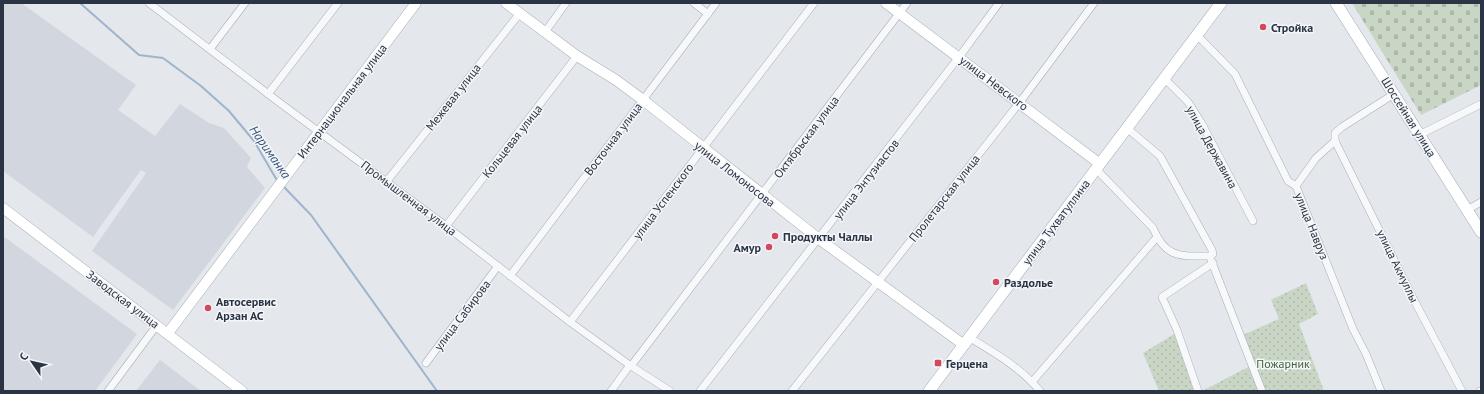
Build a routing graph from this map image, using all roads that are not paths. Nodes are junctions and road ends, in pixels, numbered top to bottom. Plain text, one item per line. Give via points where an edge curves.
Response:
1 (151, 3) edge
2 (245, 3) edge
3 (338, 3) edge
4 (416, 3) edge
5 (506, 3) edge
6 (566, 3) edge
7 (694, 3) edge
8 (716, 3) edge
9 (814, 3) edge
10 (886, 3) edge
11 (907, 3) edge
12 (998, 3) edge
13 (1094, 3) edge
14 (1221, 3) edge
15 (1336, 3) edge
16 (520, 13) junction
17 (900, 13) junction
18 (708, 14) junction
19 (545, 32) junction
20 (1197, 35) junction
21 (210, 49) junction
22 (577, 56) junction
23 (959, 57) junction
24 (1164, 78) junction
25 (268, 94) junction
26 (1394, 94) junction
27 (643, 100) junction
28 (1020, 102) junction
29 (1481, 104) edge
30 (1127, 128) junction
31 (319, 132) junction
32 (1419, 135) junction
33 (1335, 141) junction
34 (703, 149) junction
35 (1098, 166) junction
36 (387, 181) junction
37 (1296, 186) junction
38 (761, 195) junction
39 (1481, 202) edge
40 (3, 208) edge
41 (1468, 210) junction
42 (1253, 221) dead end
43 (446, 226) junction
44 (1481, 232) edge
45 (1157, 237) junction
46 (819, 239) junction
47 (1211, 260) junction
48 (498, 266) junction
49 (510, 276) junction
50 (879, 281) junction
51 (570, 322) junction
52 (157, 325) junction
53 (168, 333) junction
54 (967, 342) junction
55 (426, 363) dead end
56 (630, 366) junction
57 (1032, 382) junction
58 (108, 391) edge
59 (242, 391) edge
60 (611, 391) edge
61 (670, 391) edge
62 (700, 391) edge
63 (792, 391) edge
64 (929, 391) edge
65 (1040, 391) edge
66 (1198, 391) edge
67 (1262, 391) edge
68 (1380, 391) edge
69 (1462, 391) edge

1 - 21 street, Промышленная улица
2 - 21 street
3 - 25 street
4 - 31 street, Интернациональная улица
5 - 16 street, улица Ломоносова
6 - 19 street
7 - 18 street
8 - 18 street, Восточная улица
9 - 34 street, улица Успенского
10 - 17 street, улица Невского
11 - 17 street, Октябрьская улица
12 - 23 street, улица Энтузиастов
13 - 28 street, Пролетарская улица
14 - 20 main road, улица Тухватуллина
15 - 26 main road, Шоссейная улица
16 - 19 street, улица Ломоносова
16 - 36 street, Межевая улица
17 - 23 street, улица Невского
17 - 38 street, Октябрьская улица
18 - 27 street, Восточная улица
19 - 22 street, улица Ломоносова
20 - 24 main road, улица Тухватуллина
20 - 37 street, улица Навруз via 1235,74 1288,181
21 - 25 street, Промышленная улица
22 - 27 street, улица Ломоносова
22 - 43 street, Кольцевая улица
23 - 28 street, улица Невского
23 - 46 street, улица Энтузиастов
24 - 30 main road, улица Тухватуллина
24 - 42 street, улица Державина via 1188,102 1202,124
25 - 31 street, Промышленная улица
26 - 32 main road, Шоссейная улица
26 - 33 street via 1342,127 1335,133
27 - 34 street, улица Ломоносова
27 - 49 street, Восточная улица
28 - 35 street, улица Невского
28 - 50 street, Пролетарская улица
29 - 32 street
30 - 35 main road, улица Тухватуллина
30 - 47 street via 1160,156 1212,250
31 - 36 street, Промышленная улица
31 - 53 street, Интернациональная улица
32 - 41 main road, Шоссейная улица
33 - 37 street via 1316,158
33 - 69 street, улица Акмуллы
34 - 38 street, улица Ломоносова
34 - 51 street, улица Успенского
35 - 45 street, улица Тухватуллина via 1153,228
35 - 54 main road, улица Тухватуллина
36 - 43 street, Промышленная улица
37 - 68 street, улица Навруз
38 - 46 street, улица Ломоносова
38 - 56 street, Октябрьская улица
39 - 41 street
40 - 52 street, Заводская улица
41 - 44 main road, Шоссейная улица
43 - 48 street, Промышленная улица
45 - 47 street, улица Тухватуллина via 1176,255
45 - 57 street
46 - 50 street, улица Ломоносова
46 - 62 street, улица Энтузиастов
47 - 66 street via 1162,296
47 - 67 street
48 - 49 street, Промышленная улица
48 - 55 street, улица Сабирова
49 - 51 street, Промышленная улица
50 - 54 street, улица Ломоносова
50 - 63 street, Пролетарская улица
51 - 56 street, Промышленная улица
52 - 53 street, Заводская улица
52 - 58 street
53 - 59 street, Заводская улица
54 - 57 street, улица Ломоносова via 1005,360
54 - 64 main road, улица Тухватуллина
56 - 60 street, Октябрьская улица
56 - 61 street, Промышленная улица
57 - 65 street, улица Ломоносова

